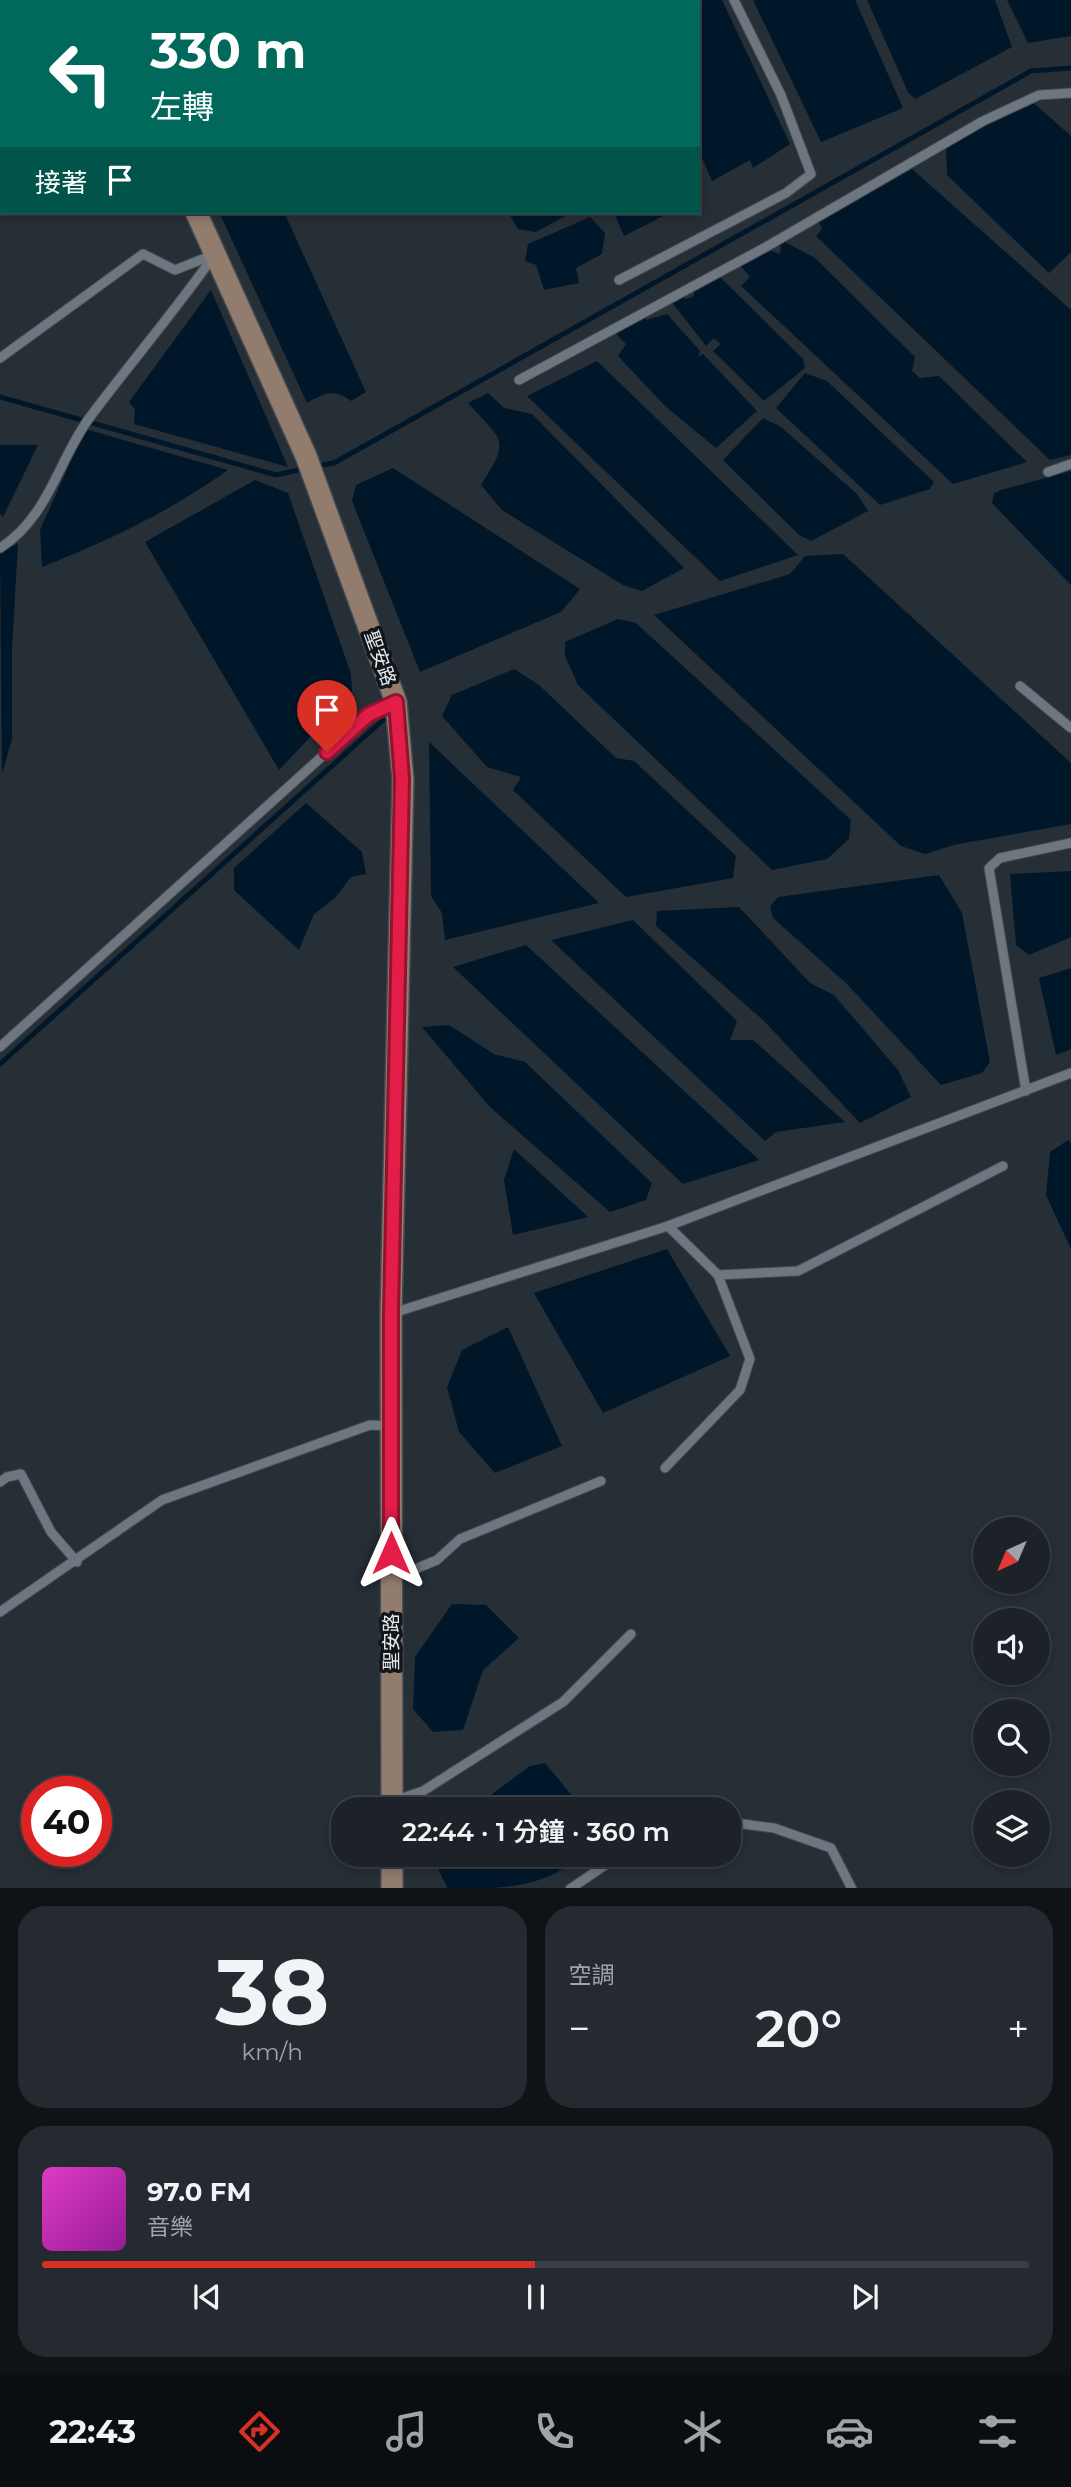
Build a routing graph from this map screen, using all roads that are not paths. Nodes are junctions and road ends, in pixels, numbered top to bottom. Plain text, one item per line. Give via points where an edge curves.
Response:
1 (734, 0) edge
2 (1071, 93) edge
3 (197, 214) edge
4 (215, 254) junction
5 (619, 280) dead end
6 (0, 358) edge
7 (519, 380) dead end
8 (1071, 464) edge
9 (1048, 472) dead end
10 (0, 548) edge
11 (1020, 686) dead end
12 (396, 702) junction
13 (1071, 728) edge
14 (1071, 843) edge
15 (0, 1046) edge
16 (1071, 1073) edge
17 (1026, 1091) junction
18 (1003, 1166) dead end
19 (668, 1226) junction
20 (718, 1275) junction
21 (391, 1313) junction
22 (391, 1426) junction
23 (665, 1468) dead end
24 (601, 1481) dead end
25 (0, 1482) edge
26 (77, 1562) junction
27 (391, 1579) junction
28 (0, 1612) edge
29 (631, 1634) dead end
30 (392, 1797) edge
31 (411, 1797) edge
32 (741, 1824) edge
33 (392, 1867) edge
34 (602, 1867) edge
35 (392, 1888) edge
36 (570, 1888) edge
37 (852, 1888) edge

1 - 5 lane via 781,95 811,174 786,193
2 - 7 lane via 1039,95 983,121 764,248
3 - 4 street, 聖安路
4 - 6 lane via 175,270 143,254
4 - 10 lane via 88,419 36,516
4 - 12 street, 聖安路 via 306,456
8 - 9 lane
11 - 13 lane
12 - 15 lane via 368,715
12 - 21 street, 聖安路 via 402,779
14 - 17 lane via 1000,858 989,868
16 - 17 lane
17 - 19 lane
18 - 20 lane via 798,1271
19 - 20 lane
19 - 21 lane
20 - 23 lane via 750,1359 740,1390
21 - 22 street, 聖安路
22 - 26 lane via 370,1425 162,1500
22 - 27 street, 聖安路
24 - 27 lane via 460,1539 438,1560
25 - 26 lane via 21,1474 51,1532
26 - 28 lane
27 - 30 street, 聖安路
29 - 31 lane via 563,1702
32 - 37 lane via 774,1828 831,1848
33 - 35 street
34 - 36 lane

